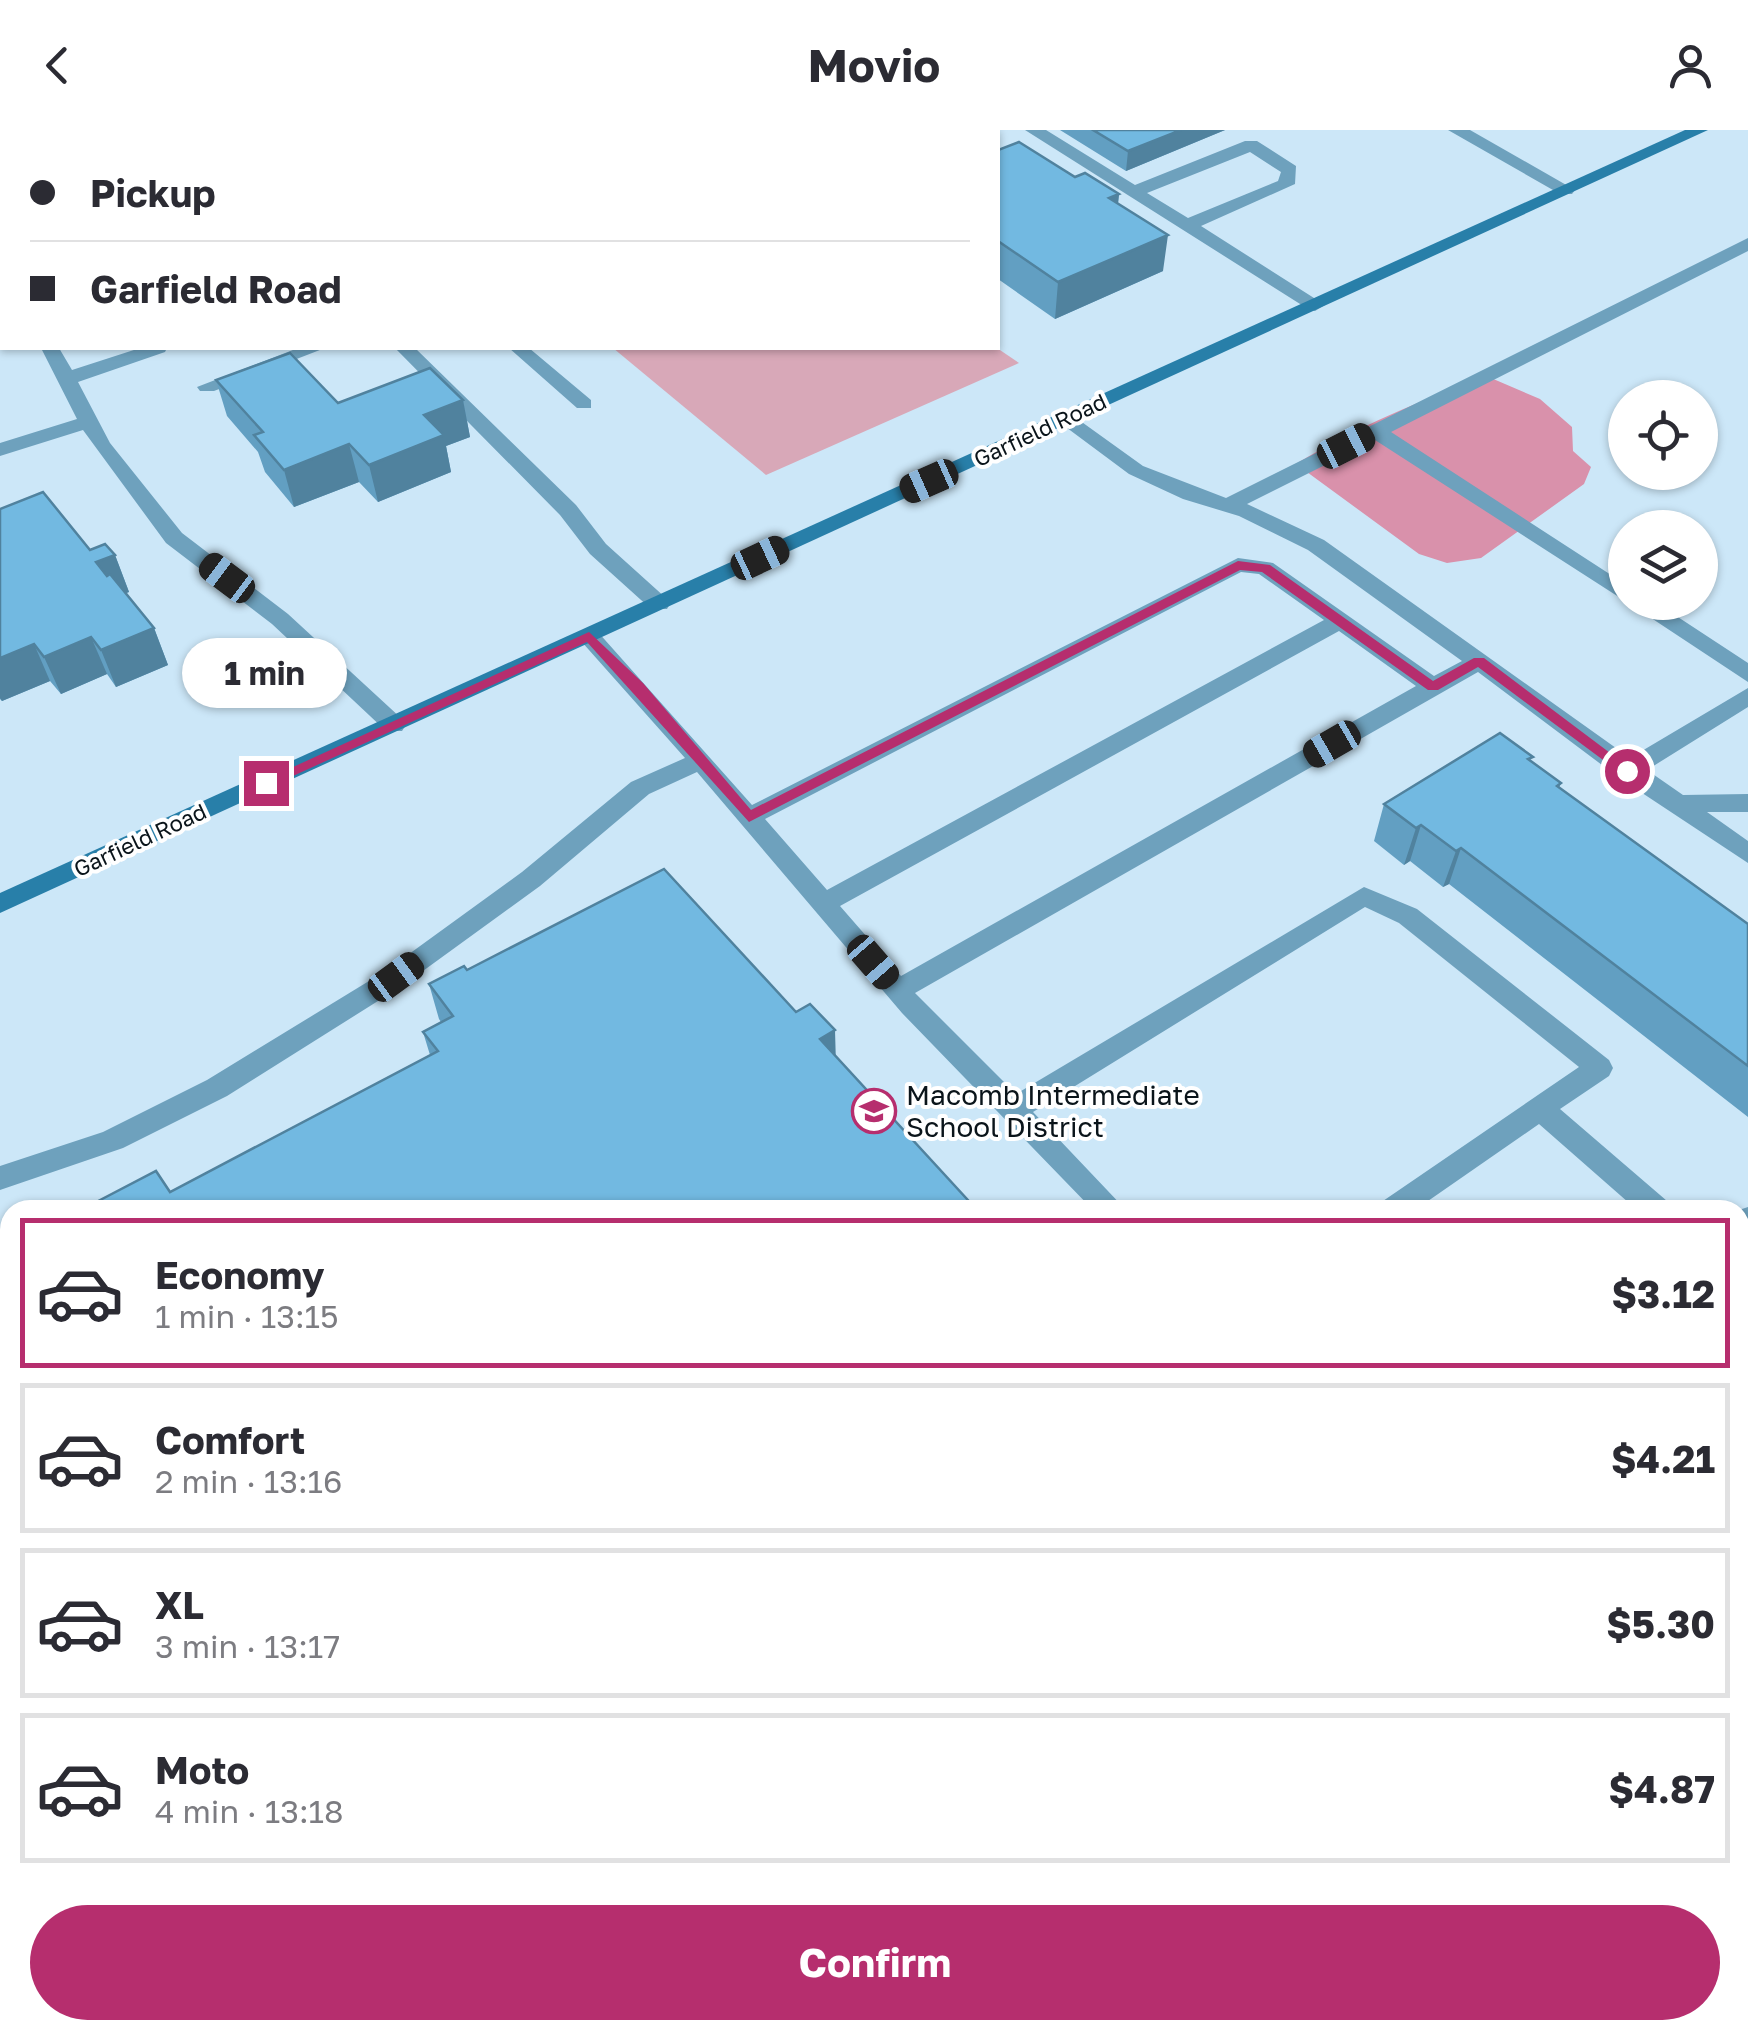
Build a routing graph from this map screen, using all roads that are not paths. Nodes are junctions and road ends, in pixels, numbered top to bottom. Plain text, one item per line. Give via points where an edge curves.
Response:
1 (1034, 130) edge
2 (1457, 130) edge
3 (1699, 130) edge
4 (1566, 190) junction
5 (1134, 192) junction
6 (1188, 225) junction
7 (1748, 244) edge
8 (1315, 304) junction
9 (51, 350) edge
10 (152, 350) edge
11 (309, 350) edge
12 (406, 350) edge
13 (520, 350) edge
14 (66, 379) junction
15 (207, 387) dead end
16 (584, 404) dead end
17 (1065, 419) junction
18 (89, 422) junction
19 (1376, 431) junction
20 (0, 450) edge
21 (1228, 506) junction
22 (1608, 583) edge
23 (659, 604) junction
24 (1666, 620) edge
25 (1340, 621) junction
26 (589, 636) junction
27 (1479, 661) junction
28 (1748, 674) edge
29 (1433, 687) junction
30 (1748, 696) edge
31 (394, 725) junction
32 (701, 762) junction
33 (1627, 771) junction
34 (1748, 803) edge
35 (1682, 804) junction
36 (749, 817) junction
37 (1748, 854) edge
38 (0, 904) edge
39 (823, 904) junction
40 (898, 990) junction
41 (1540, 1108) junction
42 (1014, 1110) junction
43 (0, 1178) edge
44 (1102, 1200) edge
45 (1407, 1200) edge
46 (1646, 1200) edge

1 - 5 street
2 - 4 street
3 - 4 main road, Garfield Road
4 - 8 main road, Garfield Road
5 - 6 street
5 - 6 street via 1250,144 1290,170 1286,184
6 - 8 street
7 - 19 street
8 - 17 main road, Garfield Road
9 - 14 street
10 - 14 street
11 - 15 street
12 - 23 street
13 - 16 street
14 - 18 street
17 - 21 street via 1136,470
17 - 23 main road, Garfield Road
18 - 20 street
18 - 31 street via 174,538 280,620
19 - 21 street
19 - 22 street
21 - 27 street via 1316,545
23 - 26 main road, Garfield Road
24 - 28 street
25 - 29 street
25 - 36 street via 1265,568 1238,566
25 - 39 street
26 - 31 main road, Garfield Road
26 - 32 street
27 - 29 street
27 - 33 street
29 - 40 street
30 - 33 street
31 - 38 main road, Garfield Road
32 - 36 street
32 - 43 street via 640,788 531,879 396,977 217,1088 113,1140
33 - 35 street
34 - 35 street
35 - 37 street
36 - 39 street
39 - 40 street
40 - 42 street
41 - 42 street via 1599,1068 1408,916 1364,896
41 - 45 street
41 - 46 street
42 - 44 street

